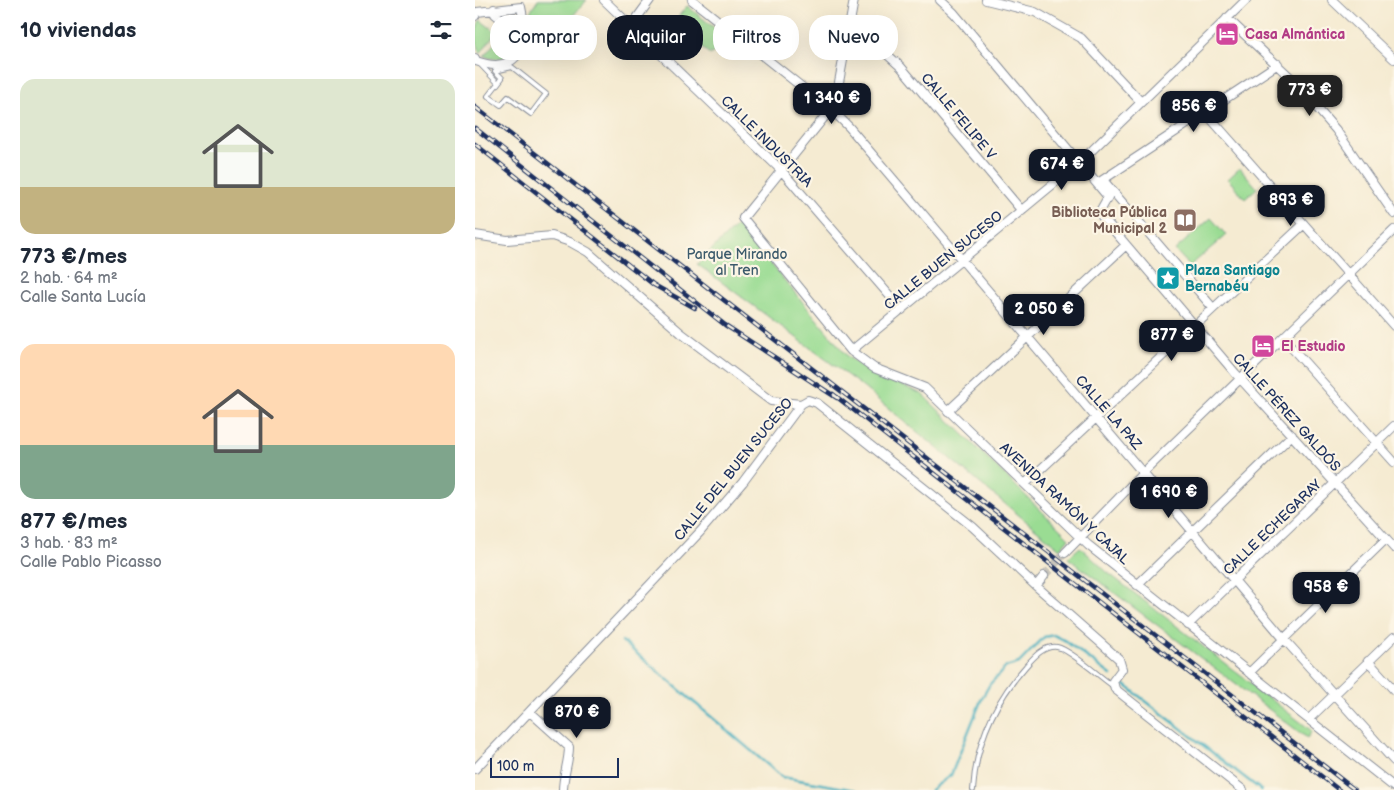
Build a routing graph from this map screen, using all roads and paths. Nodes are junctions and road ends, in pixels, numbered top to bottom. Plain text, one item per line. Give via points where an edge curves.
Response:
1 (603, 0) edge
2 (650, 0) edge
3 (692, 0) edge
4 (854, 0) edge
5 (940, 0) edge
6 (986, 0) edge
7 (1246, 0) edge
8 (1332, 0) edge
9 (523, 3) edge
10 (494, 9) junction
11 (496, 15) edge
12 (619, 15) edge
13 (639, 15) edge
14 (851, 15) edge
15 (475, 16) edge
16 (1227, 18) junction
17 (1394, 59) edge
18 (475, 60) edge
19 (510, 60) edge
20 (666, 60) edge
21 (843, 60) edge
22 (892, 60) edge
23 (1278, 64) junction
24 (498, 83) junction
25 (1141, 102) junction
26 (831, 110) junction
27 (1205, 112) junction
28 (1080, 162) junction
29 (781, 170) junction
30 (1101, 182) junction
31 (1022, 211) junction
32 (1394, 214) edge
33 (1303, 224) junction
34 (1394, 230) edge
35 (475, 235) edge
36 (1126, 245) junction
37 (963, 260) junction
38 (1348, 275) junction
39 (1213, 308) junction
40 (902, 310) junction
41 (1195, 325) junction
42 (1394, 326) edge
43 (1027, 336) junction
44 (1283, 338) junction
45 (851, 352) junction
46 (1241, 379) junction
47 (801, 404) junction
48 (948, 411) junction
49 (1097, 418) junction
50 (1394, 426) edge
51 (1292, 435) junction
52 (1377, 443) junction
53 (1394, 462) edge
54 (1144, 472) junction
55 (1335, 483) junction
56 (1025, 484) junction
57 (1193, 531) junction
58 (1078, 536) junction
59 (1386, 539) junction
60 (1394, 548) edge
61 (1065, 553) tunnel mouth
62 (1044, 576) tunnel mouth
63 (1235, 580) junction
64 (1137, 585) junction
65 (1036, 586) junction
66 (1188, 625) junction
67 (1394, 637) edge
68 (1284, 638) junction
69 (1368, 661) junction
70 (1249, 672) junction
71 (1113, 686) junction
72 (1394, 690) edge
73 (1333, 695) junction
74 (530, 712) junction
75 (1309, 719) junction
76 (1394, 761) edge
77 (475, 769) edge
78 (1394, 788) edge
79 (563, 790) edge
80 (973, 790) edge
81 (1243, 790) edge

1 - 12 street, CALLE INDUSTRIA
2 - 13 street
3 - 26 street, CALLE LA PAZ
4 - 14 street
5 - 28 street
6 - 25 street via 1035,12 1076,35
7 - 16 street, CALLE BUEN SUCESO
8 - 17 street
9 - 10 street
10 - 11 street
10 - 15 street via 477,12
16 - 23 street
16 - 25 street, CALLE BUEN SUCESO
18 - 19 street via 497,66
18 - 24 lane
20 - 29 street, CALLE INDUSTRIA
21 - 26 street via 836,101
22 - 31 street, CALLE FELIPE V
23 - 27 street
23 - 32 street via 1336,130
24 - 24 lane via 488,96 501,106 508,96 531,114 546,94 512,67 495,71 502,78
25 - 28 street, CALLE BUEN SUCESO
26 - 29 street
26 - 37 street, CALLE LA PAZ
27 - 30 street
27 - 33 street
28 - 30 street
28 - 31 street, CALLE BUEN SUCESO
29 - 40 street, CALLE INDUSTRIA
29 - 45 street, AVENIDA RAMÓN Y CAJAL via 743,218
30 - 36 street, CALLE PÉREZ GALDÓS via 1108,197 1099,213
30 - 39 street
31 - 37 street, CALLE BUEN SUCESO
33 - 38 street
33 - 39 street
34 - 38 street
35 - 47 street via 507,240 552,236 570,242 588,252 681,333 771,401
36 - 41 street, CALLE PÉREZ GALDÓS
36 - 43 street
37 - 40 street, CALLE BUEN SUCESO
37 - 43 street, CALLE LA PAZ
38 - 42 street
38 - 44 street
39 - 41 street
40 - 45 street, CALLE BUEN SUCESO
41 - 46 street, CALLE PÉREZ GALDÓS
41 - 49 street
43 - 48 street
43 - 49 street, CALLE LA PAZ
44 - 46 street
44 - 52 street
45 - 48 street, AVENIDA RAMÓN Y CAJAL via 875,368 925,388
46 - 51 street, CALLE PÉREZ GALDÓS
46 - 54 street
47 - 65 street, CALLE DEL BUEN SUCESO via 807,400 817,403 973,527
47 - 74 street, CALLE DEL BUEN SUCESO via 743,482 700,532
48 - 56 street, AVENIDA RAMÓN Y CAJAL
49 - 54 street, CALLE LA PAZ
49 - 56 street
50 - 52 street, CALLE ECHEGARAY
51 - 55 street, CALLE PÉREZ GALDÓS
51 - 57 street
52 - 53 street
52 - 55 street, CALLE ECHEGARAY
54 - 57 street, CALLE LA PAZ
54 - 58 street
55 - 59 street, CALLE PÉREZ GALDÓS
55 - 63 street, CALLE ECHEGARAY
56 - 58 street, AVENIDA RAMÓN Y CAJAL
57 - 63 street, CALLE LA PAZ
57 - 64 street
58 - 61 street
58 - 64 street, AVENIDA RAMÓN Y CAJAL
59 - 60 street, CALLE PÉREZ GALDÓS
59 - 68 street
62 - 65 street
63 - 66 street, CALLE ECHEGARAY
63 - 68 street, CALLE LA PAZ
64 - 66 street, AVENIDA RAMÓN Y CAJAL
65 - 71 street, CALLE DEL BUEN SUCESO via 1119,659 1122,668
66 - 70 street, AVENIDA RAMÓN Y CAJAL
67 - 69 street
68 - 70 street
68 - 73 street, CALLE LA PAZ
69 - 72 street
69 - 73 street
70 - 75 street, AVENIDA RAMÓN Y CAJAL
71 - 80 lane via 1064,650 1054,646 1042,651 1008,687 990,718 978,753
71 - 81 street
73 - 75 street
73 - 76 street, CALLE LA PAZ
74 - 77 street, CALLE DEL BUEN SUCESO
74 - 79 street via 569,746
75 - 78 street, AVENIDA RAMÓN Y CAJAL

